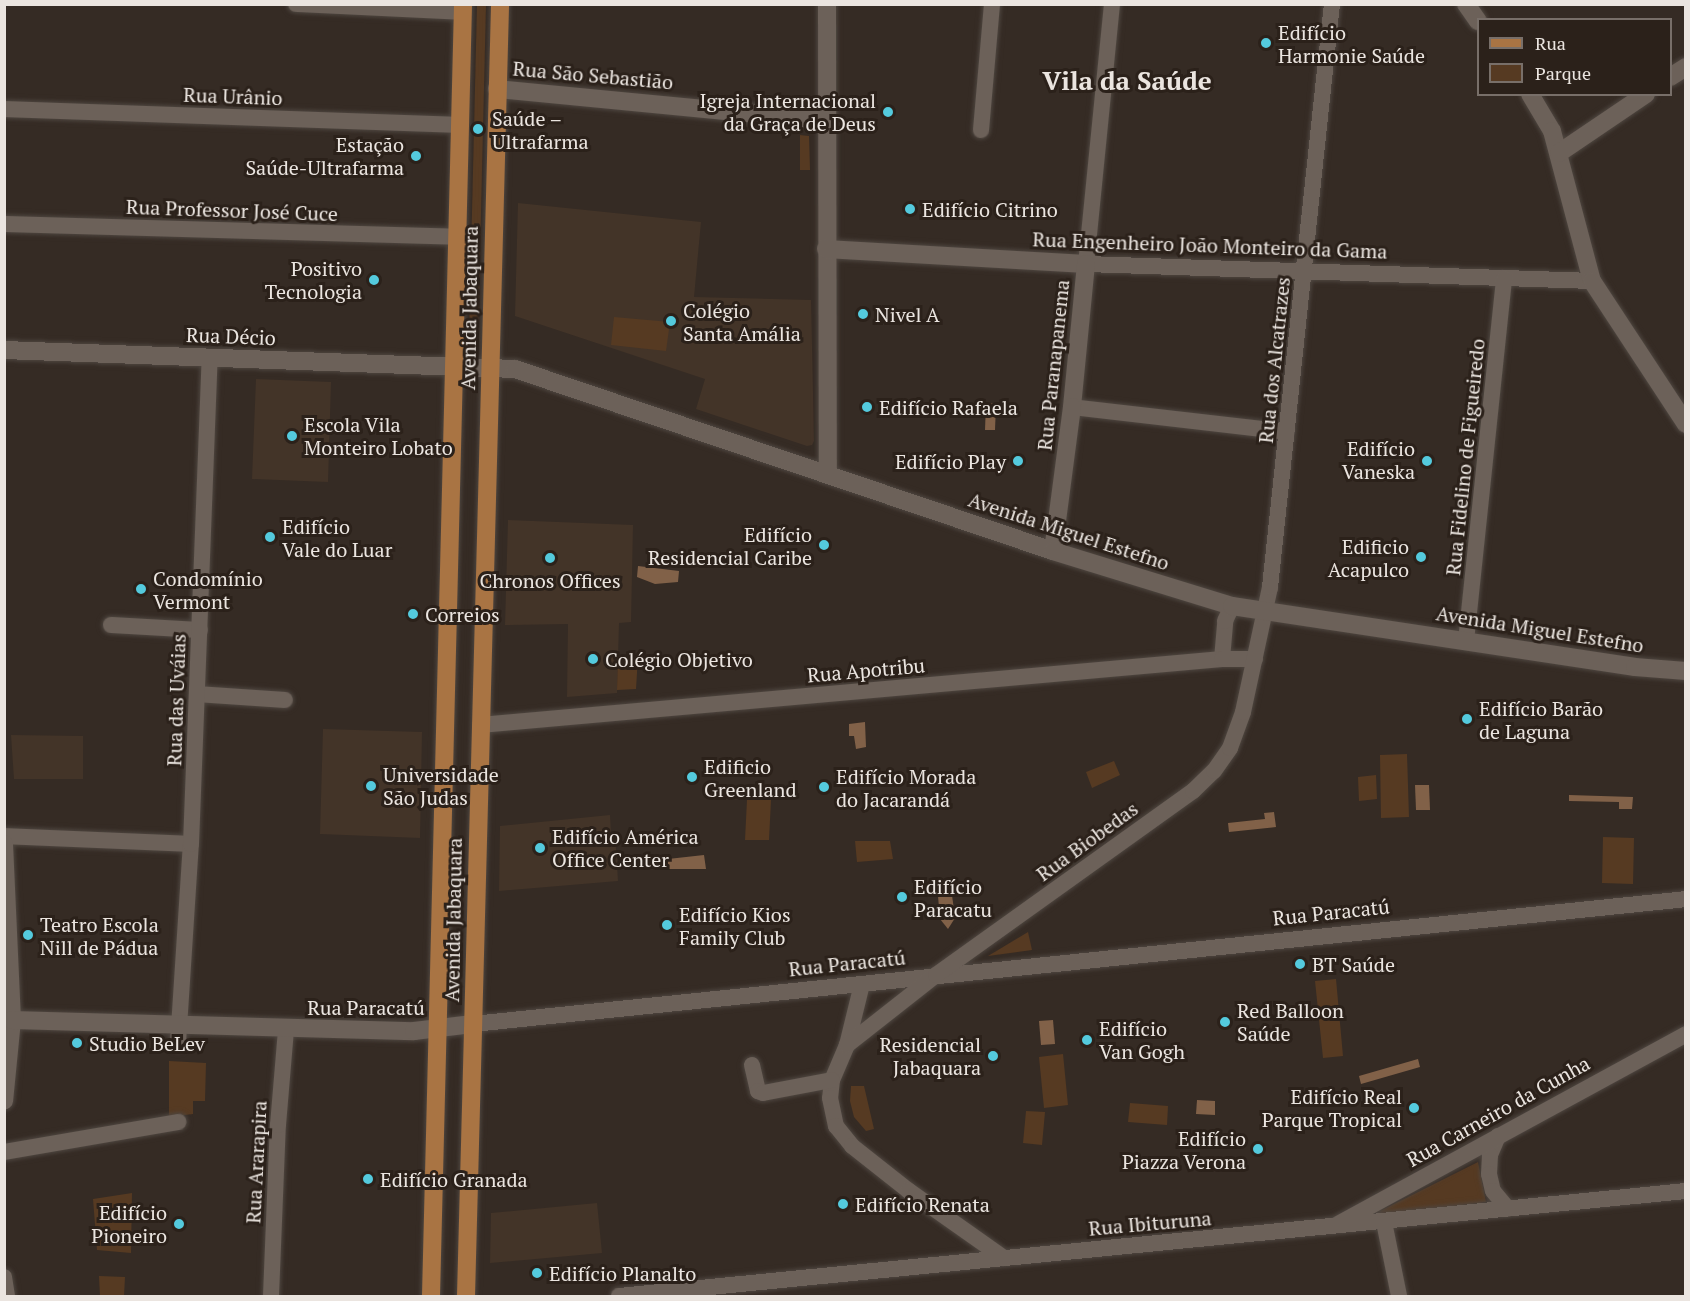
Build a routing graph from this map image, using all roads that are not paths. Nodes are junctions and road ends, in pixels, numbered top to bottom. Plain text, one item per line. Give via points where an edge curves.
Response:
1 (296, 4) edge
2 (500, 4) edge
3 (827, 4) edge
4 (992, 4) edge
5 (1112, 4) edge
6 (1332, 4) edge
7 (1467, 4) edge
8 (463, 8) edge
9 (1477, 18) edge
10 (1686, 67) edge
11 (1672, 76) edge
12 (497, 89) junction
13 (1531, 96) edge
14 (1643, 96) edge
15 (4, 109) edge
16 (827, 121) junction
17 (460, 125) junction
18 (981, 130) dead end
19 (1558, 153) junction
20 (4, 224) edge
21 (458, 237) junction
22 (826, 249) junction
23 (1086, 264) junction
24 (1304, 272) junction
25 (1504, 278) junction
26 (1592, 280) junction
27 (4, 350) edge
28 (210, 358) junction
29 (455, 365) junction
30 (490, 367) junction
31 (1680, 403) edge
32 (1072, 407) junction
33 (1686, 424) edge
34 (1287, 432) junction
35 (828, 474) junction
36 (1053, 551) junction
37 (1232, 606) junction
38 (1266, 612) junction
39 (111, 625) dead end
40 (200, 630) junction
41 (1466, 641) junction
42 (1222, 659) junction
43 (1255, 659) junction
44 (1686, 671) edge
45 (197, 694) junction
46 (285, 700) dead end
47 (480, 725) junction
48 (4, 836) edge
49 (4, 844) edge
50 (191, 844) junction
51 (1686, 899) edge
52 (936, 975) junction
53 (862, 984) junction
54 (12, 1020) junction
55 (473, 1024) junction
56 (286, 1029) junction
57 (438, 1030) junction
58 (1686, 1034) edge
59 (179, 1035) junction
60 (847, 1045) junction
61 (752, 1065) dead end
62 (832, 1080) junction
63 (4, 1101) edge
64 (178, 1122) dead end
65 (1498, 1136) junction
66 (4, 1152) edge
67 (1686, 1191) edge
68 (1508, 1209) junction
69 (1384, 1222) junction
70 (1332, 1227) junction
71 (1004, 1258) junction
72 (4, 1277) edge
73 (7, 1296) edge
74 (271, 1296) edge
75 (431, 1296) edge
76 (466, 1296) edge
77 (619, 1296) edge
78 (1399, 1296) edge

1 - 8 street
2 - 12 main road, Avenida Jabaquara
3 - 16 street
4 - 18 street
5 - 23 street, Rua Paranapanema
6 - 24 street, Rua dos Alcatrazes
7 - 9 street
8 - 17 main road, Avenida Jabaquara
10 - 11 street
12 - 16 street, Rua São Sebastião
12 - 30 main road, Avenida Jabaquara
13 - 19 street via 1552,131
14 - 19 street
15 - 17 street, Rua Urânio
16 - 22 street
17 - 21 main road, Avenida Jabaquara
19 - 26 street
20 - 21 street, Rua Professor José Cuce
21 - 29 main road, Avenida Jabaquara
22 - 23 street, Rua Engenheiro João Monteiro da Gama
22 - 35 street
23 - 24 street, Rua Engenheiro João Monteiro da Gama
23 - 32 street, Rua Paranapanema
24 - 25 street, Rua Engenheiro João Monteiro da Gama
24 - 34 street, Rua dos Alcatrazes
25 - 26 street, Rua Engenheiro João Monteiro da Gama
25 - 41 street, Rua Fidelino de Figueiredo
26 - 31 street
27 - 28 street, Rua Décio
28 - 29 street, Rua Décio
28 - 40 street, Rua das Uváias
29 - 30 street, Avenida Miguel Estefno
29 - 57 main road, Avenida Jabaquara
30 - 35 street, Avenida Miguel Estefno via 515,369
30 - 47 main road, Avenida Jabaquara
31 - 33 street
32 - 34 street
32 - 36 street, Rua Paranapanema
34 - 38 street, Rua dos Alcatrazes
35 - 36 street, Avenida Miguel Estefno
36 - 37 street, Avenida Miguel Estefno
37 - 38 street, Avenida Miguel Estefno
37 - 42 street via 1225,621
38 - 41 street, Avenida Miguel Estefno
38 - 43 street, Rua Biobedas
39 - 40 street
40 - 45 street, Rua das Uváias
41 - 44 street, Avenida Miguel Estefno
42 - 43 street, Rua Apotribu
42 - 47 street, Rua Apotribu
43 - 52 street, Rua Biobedas via 1230,748 1214,771 1192,791
45 - 46 street
45 - 50 street, Rua das Uváias
47 - 55 main road, Avenida Jabaquara
48 - 50 street
49 - 54 street
50 - 59 street, Rua das Uváias
51 - 52 street, Rua Paracatú
52 - 53 street, Rua Paracatú
52 - 60 street, Rua Biobedas
53 - 55 street, Rua Paracatú
53 - 60 street, Rua Biobedas
54 - 59 street, Rua Paracatú
54 - 63 street
55 - 57 street, Rua Paracatú
55 - 76 main road, Avenida Jabaquara
56 - 57 street, Rua Paracatú
56 - 59 street, Rua Paracatú
56 - 74 street, Rua Ararapira
57 - 75 main road, Avenida Jabaquara
58 - 65 street, Rua Carneiro da Cunha
60 - 62 street, Rua Biobedas
61 - 62 street via 763,1093
62 - 71 street, Rua Biobedas via 832,1113 836,1126 852,1146
64 - 66 street
65 - 68 street via 1490,1155 1489,1174 1493,1191
65 - 70 street, Rua Carneiro da Cunha
67 - 68 street, Rua Ibituruna
68 - 69 street, Rua Ibituruna
69 - 70 street, Rua Ibituruna
69 - 78 street
70 - 71 street, Rua Ibituruna
71 - 77 street, Rua Ibituruna
72 - 73 street

